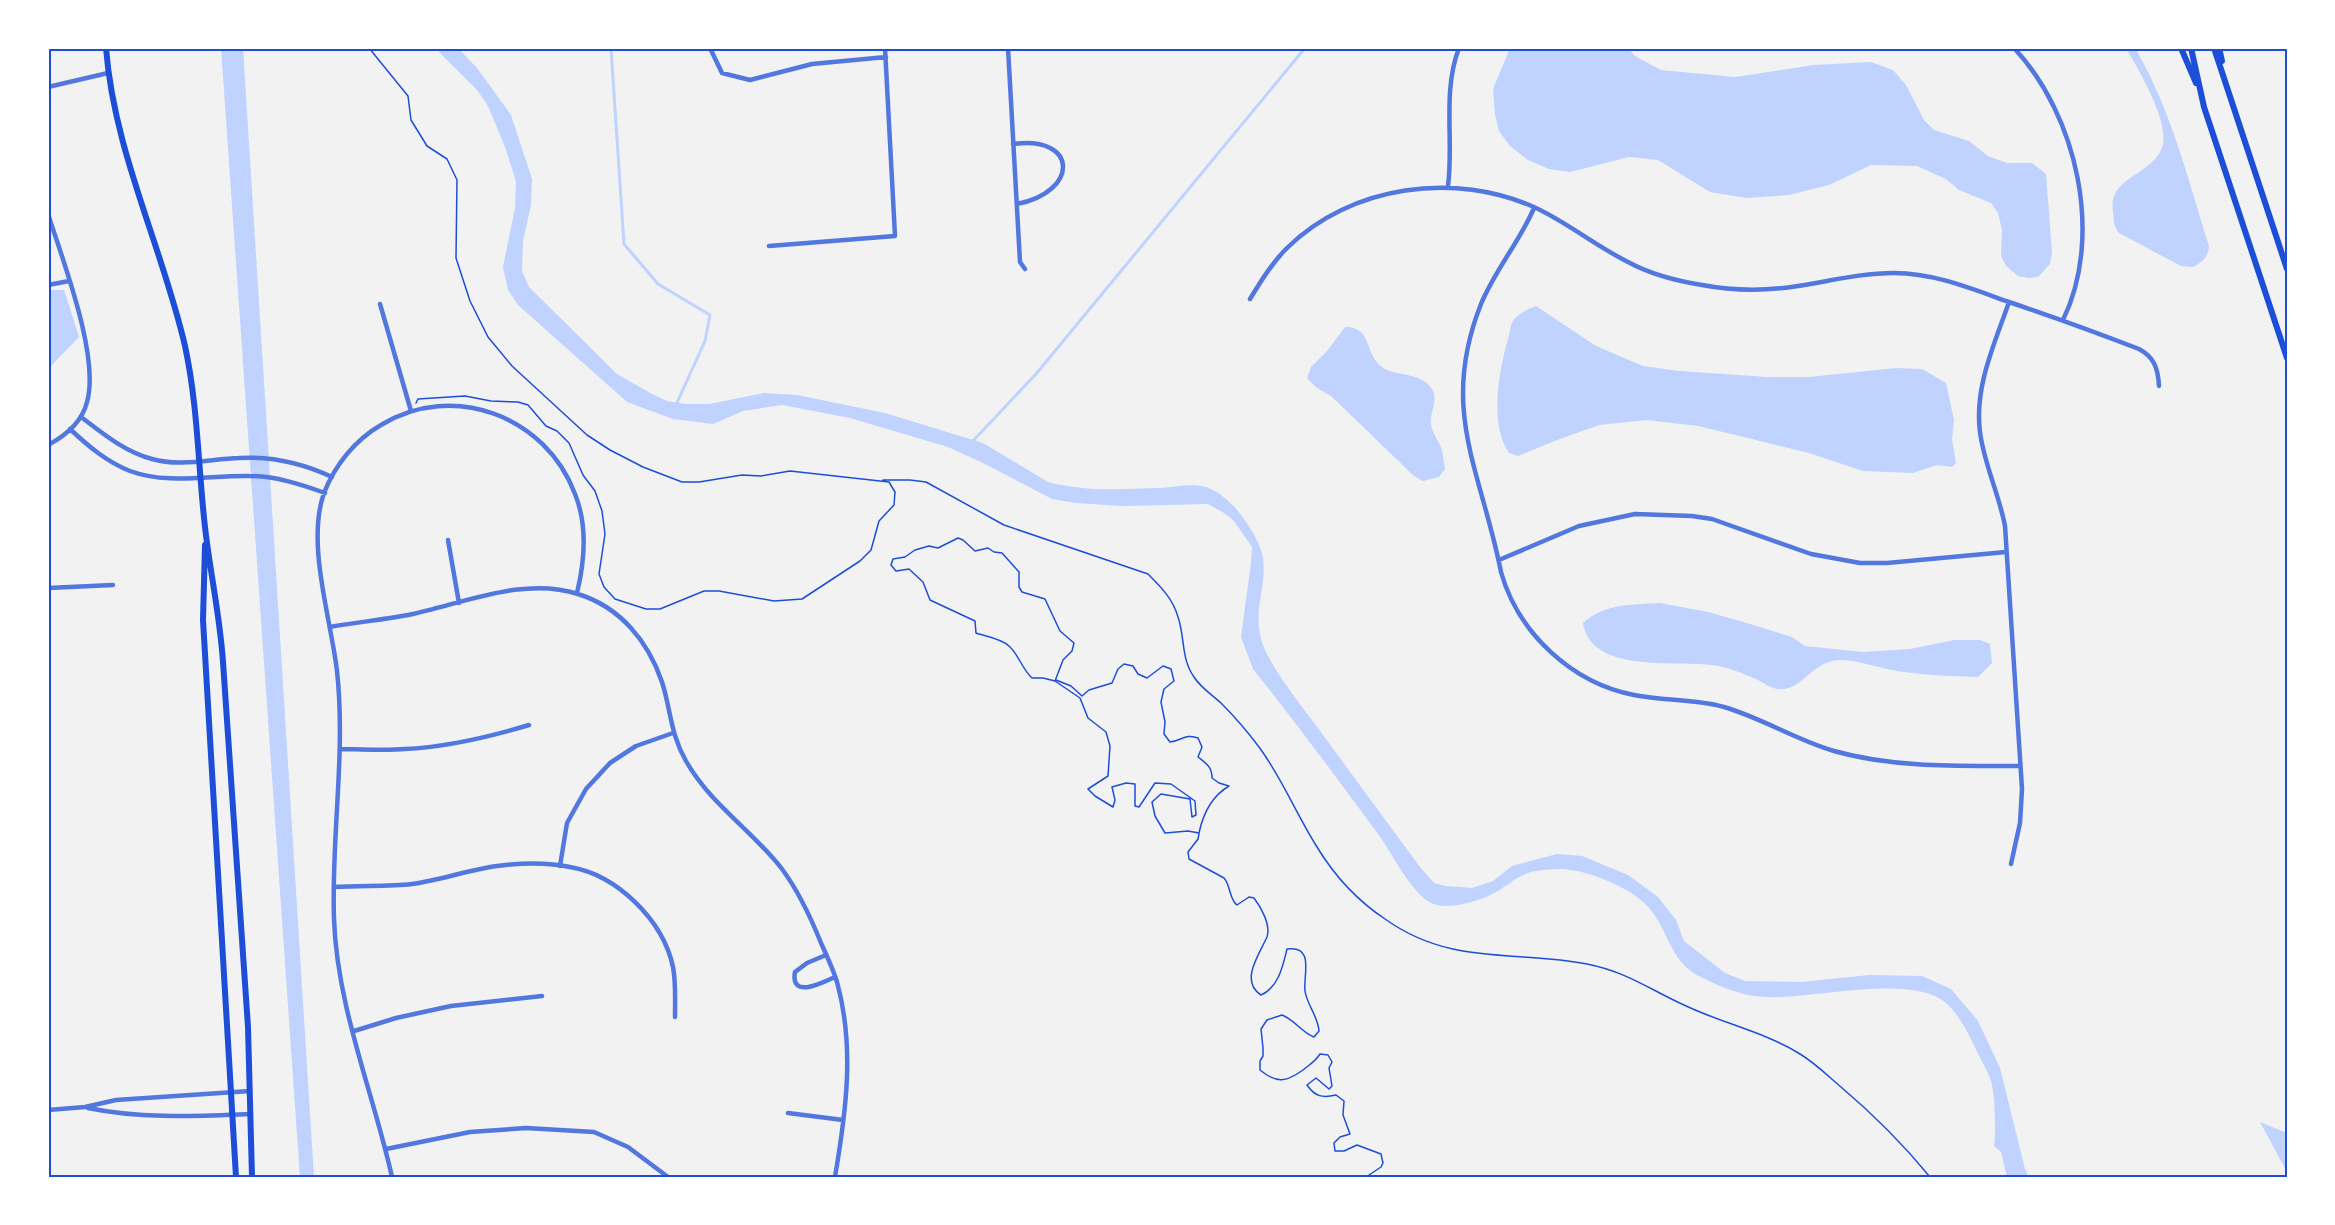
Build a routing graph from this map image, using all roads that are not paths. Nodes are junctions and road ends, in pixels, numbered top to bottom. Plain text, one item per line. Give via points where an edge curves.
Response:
1 (106, 48) edge
2 (710, 48) edge
3 (885, 48) edge
4 (1008, 48) edge
5 (1459, 48) edge
6 (2014, 48) edge
7 (2181, 48) edge
8 (2191, 48) edge
9 (2214, 48) edge
10 (2219, 48) edge
11 (886, 57) junction
12 (108, 73) junction
13 (2227, 85) junction
14 (48, 87) edge
15 (2204, 107) junction
16 (1013, 144) junction
17 (1448, 186) junction
18 (1017, 204) junction
19 (1534, 208) junction
20 (48, 214) edge
21 (769, 246) dead end
22 (1025, 269) dead end
23 (2287, 269) edge
24 (69, 281) junction
25 (48, 285) edge
26 (1250, 299) dead end
27 (2010, 302) junction
28 (380, 304) dead end
29 (2063, 320) junction
30 (2287, 358) edge
31 (2159, 386) dead end
32 (411, 411) junction
33 (81, 417) junction
34 (70, 429) junction
35 (48, 445) edge
36 (200, 461) junction
37 (201, 477) junction
38 (332, 477) junction
39 (325, 493) junction
40 (205, 526) junction
41 (448, 540) dead end
42 (2006, 552) junction
43 (1499, 560) junction
44 (113, 585) dead end
45 (48, 588) edge
46 (577, 593) junction
47 (459, 603) junction
48 (330, 627) junction
49 (529, 724) dead end
50 (673, 733) junction
51 (340, 749) junction
52 (2019, 766) junction
53 (2011, 864) dead end
54 (560, 866) junction
55 (334, 887) junction
56 (826, 955) junction
57 (835, 977) junction
58 (542, 996) dead end
59 (675, 1017) dead end
60 (354, 1031) junction
61 (250, 1091) junction
62 (232, 1092) junction
63 (85, 1107) junction
64 (48, 1110) edge
65 (788, 1113) dead end
66 (250, 1114) junction
67 (233, 1115) junction
68 (843, 1120) junction
69 (386, 1149) junction
70 (236, 1177) edge
71 (252, 1177) edge
72 (392, 1177) edge
73 (668, 1177) edge
74 (835, 1177) edge

1 - 12 main road
2 - 11 street via 722,73 750,80 812,64
3 - 11 street
4 - 16 street
5 - 17 street via 1449,108
6 - 29 street via 2054,109 2077,177 2083,229 2081,254
7 - 15 main road
8 - 15 main road
9 - 13 main road
10 - 13 main road
11 - 21 street via 895,236
12 - 14 street
12 - 36 main road via 130,172 185,347 197,415
13 - 23 main road
15 - 30 main road
16 - 18 street
16 - 18 street via 1049,146 1063,164 1063,176 1049,191
17 - 19 street via 1492,193
17 - 26 street via 1381,196 1319,223 1275,261
18 - 22 street via 1020,262
19 - 27 street via 1629,263 1700,285 1760,290 1856,274 1895,273 1930,276
19 - 43 street via 1483,301 1470,335 1462,384 1464,428
20 - 24 street
24 - 25 street
24 - 33 street via 90,361 91,383
27 - 29 street
27 - 42 street via 1984,375 1979,411 1984,452 2002,508
28 - 32 street
29 - 31 street via 2145,352 2156,366
32 - 38 street via 364,436
32 - 46 street via 442,405 487,410 521,426 548,448 567,476 580,508 584,550
33 - 34 street
33 - 36 street via 137,454 175,462
34 - 35 street
34 - 37 street via 104,458 131,471 166,478
36 - 37 main road
36 - 38 street via 274,459 298,463
37 - 39 street via 260,476
37 - 40 main road
38 - 39 street
39 - 48 street via 318,547
40 - 61 main road via 224,662
40 - 62 main road via 203,620
41 - 47 street
42 - 43 street via 1860,563 1810,554 1712,519 1635,514 1579,526
42 - 52 street
43 - 52 street via 1506,588 1530,630 1567,666 1600,686 1633,695 1721,706 1815,745 1878,761 1925,766
44 - 45 street
46 - 47 street via 539,588
46 - 50 street via 607,607 645,644 662,682
47 - 48 street
48 - 51 street via 337,672
49 - 51 street via 489,737 440,746
50 - 54 street via 636,746 610,763 586,789 567,823
50 - 56 street via 700,783 783,870 810,916
51 - 55 street
52 - 53 street via 2022,808
54 - 55 street via 496,866 411,884
54 - 59 street via 599,877 631,898 650,918 673,967
55 - 60 street via 341,976
56 - 57 street
56 - 57 street via 800,966 795,979 805,988
57 - 68 street via 847,1036
58 - 60 street via 451,1006
60 - 69 street
61 - 62 street
61 - 66 main road
62 - 63 street via 116,1100
62 - 67 main road
63 - 64 street
63 - 67 street via 156,1116
65 - 68 street
66 - 67 street
66 - 71 main road
67 - 70 main road
68 - 74 street
69 - 72 street
69 - 73 street via 470,1132 526,1128 594,1132 628,1147

